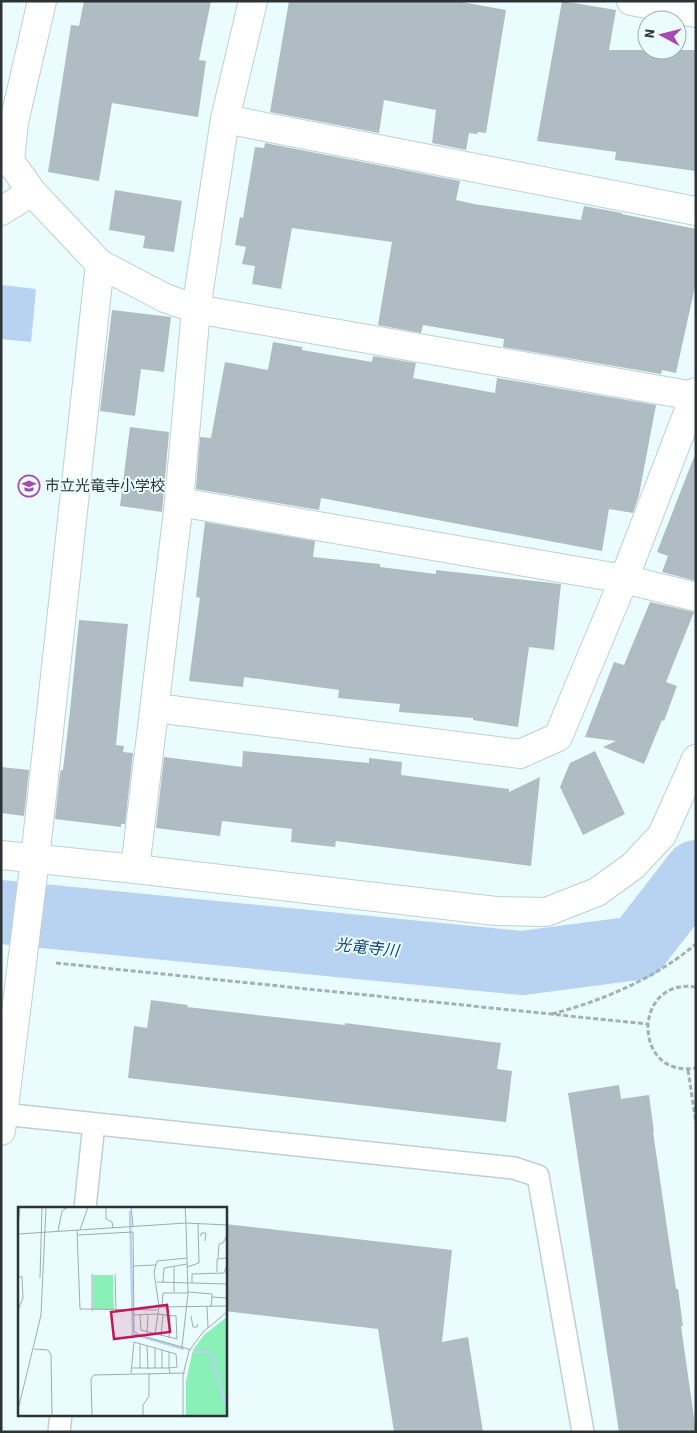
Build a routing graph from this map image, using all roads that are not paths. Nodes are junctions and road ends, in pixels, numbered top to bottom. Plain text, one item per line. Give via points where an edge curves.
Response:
1 (42, 1) edge
2 (253, 1) edge
3 (631, 1) edge
4 (696, 13) edge
5 (225, 119) junction
6 (8, 121) edge
7 (32, 192) junction
8 (1, 211) edge
9 (696, 211) edge
10 (100, 264) junction
11 (196, 309) junction
12 (695, 394) edge
13 (179, 502) junction
14 (624, 579) junction
15 (696, 597) edge
16 (156, 708) junction
17 (696, 760) edge
18 (1, 855) edge
19 (34, 859) junction
20 (135, 869) junction
21 (2, 1122) edge
22 (94, 1124) junction
23 (85, 1207) edge
24 (61, 1416) edge
25 (59, 1432) edge
26 (583, 1432) edge

1 - 6 street
2 - 5 street
3 - 4 street
5 - 9 street
5 - 11 street
6 - 7 street via 10,161
7 - 8 street
7 - 10 street
10 - 11 street via 164,298
10 - 19 street
11 - 12 street
11 - 13 street
12 - 14 street
13 - 14 street
13 - 16 street
14 - 15 street
14 - 16 street via 558,737 520,754
16 - 20 street
17 - 20 street via 662,835 633,866 597,892 546,912 496,911
18 - 19 street
19 - 20 street
19 - 21 street
21 - 22 lane
22 - 23 lane
22 - 26 lane via 514,1168 538,1176
24 - 25 lane

